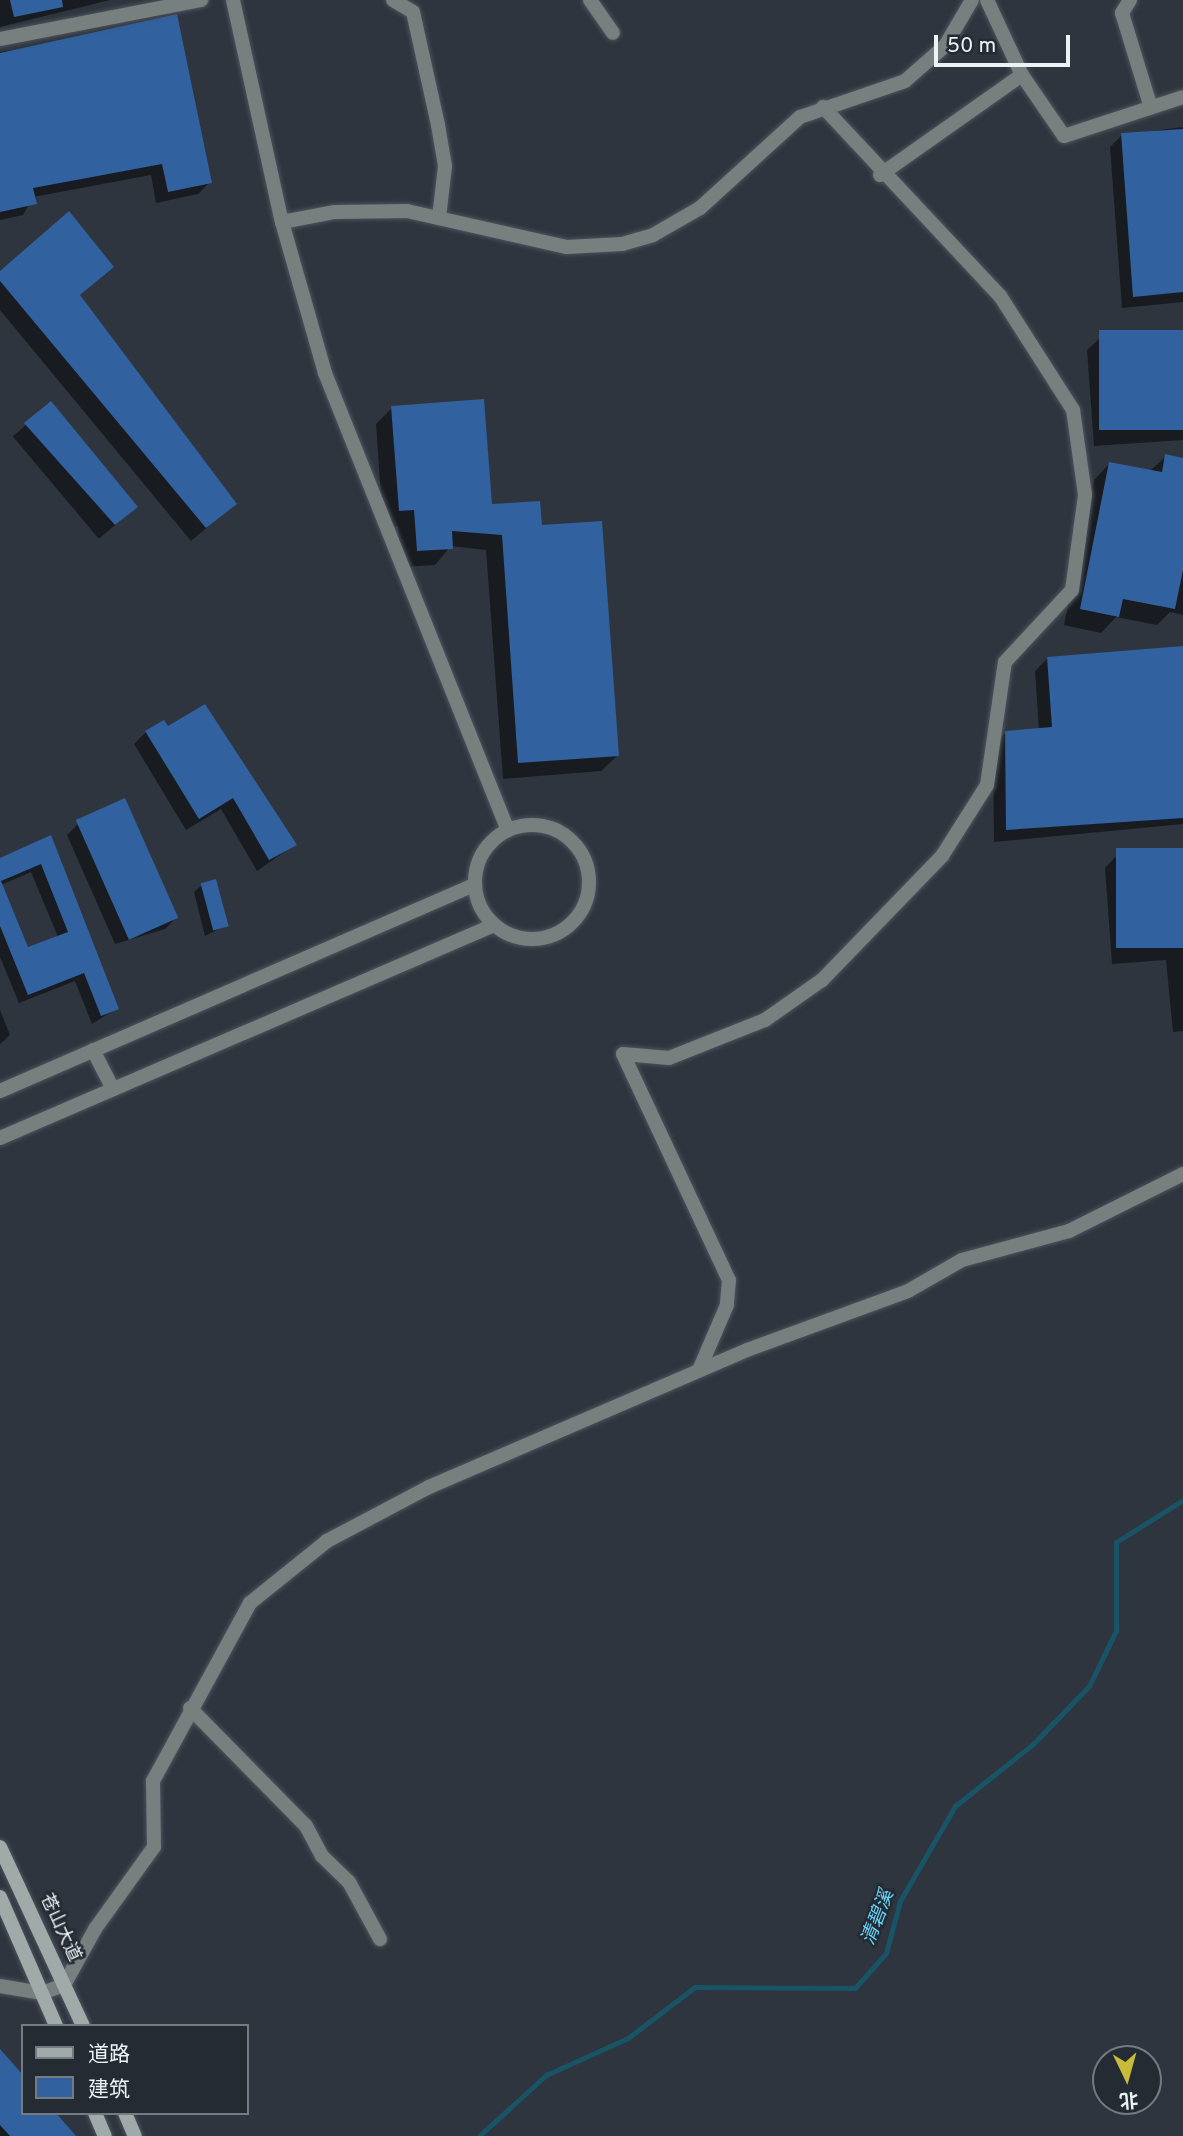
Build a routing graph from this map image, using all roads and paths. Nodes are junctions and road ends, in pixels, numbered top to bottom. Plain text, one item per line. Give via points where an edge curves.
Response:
1 (201, 0) edge
2 (233, 0) edge
3 (393, 0) edge
4 (590, 0) edge
5 (972, 0) edge
6 (987, 0) edge
7 (1130, 0) edge
8 (613, 33) dead end
9 (0, 39) edge
10 (1022, 75) junction
11 (1183, 97) edge
12 (823, 107) junction
13 (1151, 108) junction
14 (880, 175) junction
15 (439, 218) junction
16 (282, 222) junction
17 (507, 830) junction
18 (474, 885) junction
19 (494, 925) junction
20 (93, 1050) junction
21 (113, 1089) junction
22 (0, 1091) edge
23 (0, 1138) edge
24 (1183, 1174) edge
25 (699, 1370) junction
26 (190, 1708) junction
27 (0, 1847) edge
28 (0, 1897) edge
29 (380, 1939) dead end
30 (64, 1985) junction
31 (0, 1986) edge
32 (42, 1993) junction
33 (55, 2024) edge
34 (82, 2024) edge
35 (96, 2115) edge
36 (126, 2115) edge
37 (105, 2136) edge
38 (135, 2136) edge

1 - 9 street
2 - 16 street
3 - 15 street via 413,12 435,112 445,166
4 - 8 street
5 - 12 street via 945,46 905,81
6 - 10 street
7 - 13 street via 1122,13
10 - 13 street via 1064,136
10 - 14 street
11 - 13 street
12 - 14 street
12 - 15 street via 790,125 700,208 622,244 533,244
14 - 25 street via 1000,296 1073,410 1085,495 1072,590 1005,662 987,785 942,856 822,980 765,1020 669,1058 623,1054 729,1280 727,1305
15 - 16 street via 346,212
16 - 17 street via 325,373
17 - 18 street via 477,862
17 - 19 street via 530,824 564,835 587,862 590,886 572,924 554,935 522,937
18 - 19 street
18 - 20 street
19 - 21 street
20 - 21 street
20 - 22 street
21 - 23 street
24 - 25 street via 1069,1231 962,1260 908,1291
25 - 26 street via 429,1487 327,1541 250,1603
26 - 29 street via 306,1826 322,1856 349,1882
26 - 30 street via 153,1782 154,1847 95,1929
27 - 30 main road, 苍山大道
28 - 32 main road
30 - 32 street
30 - 34 main road, 苍山大道
31 - 32 street
32 - 33 main road
35 - 37 main road
36 - 38 main road

